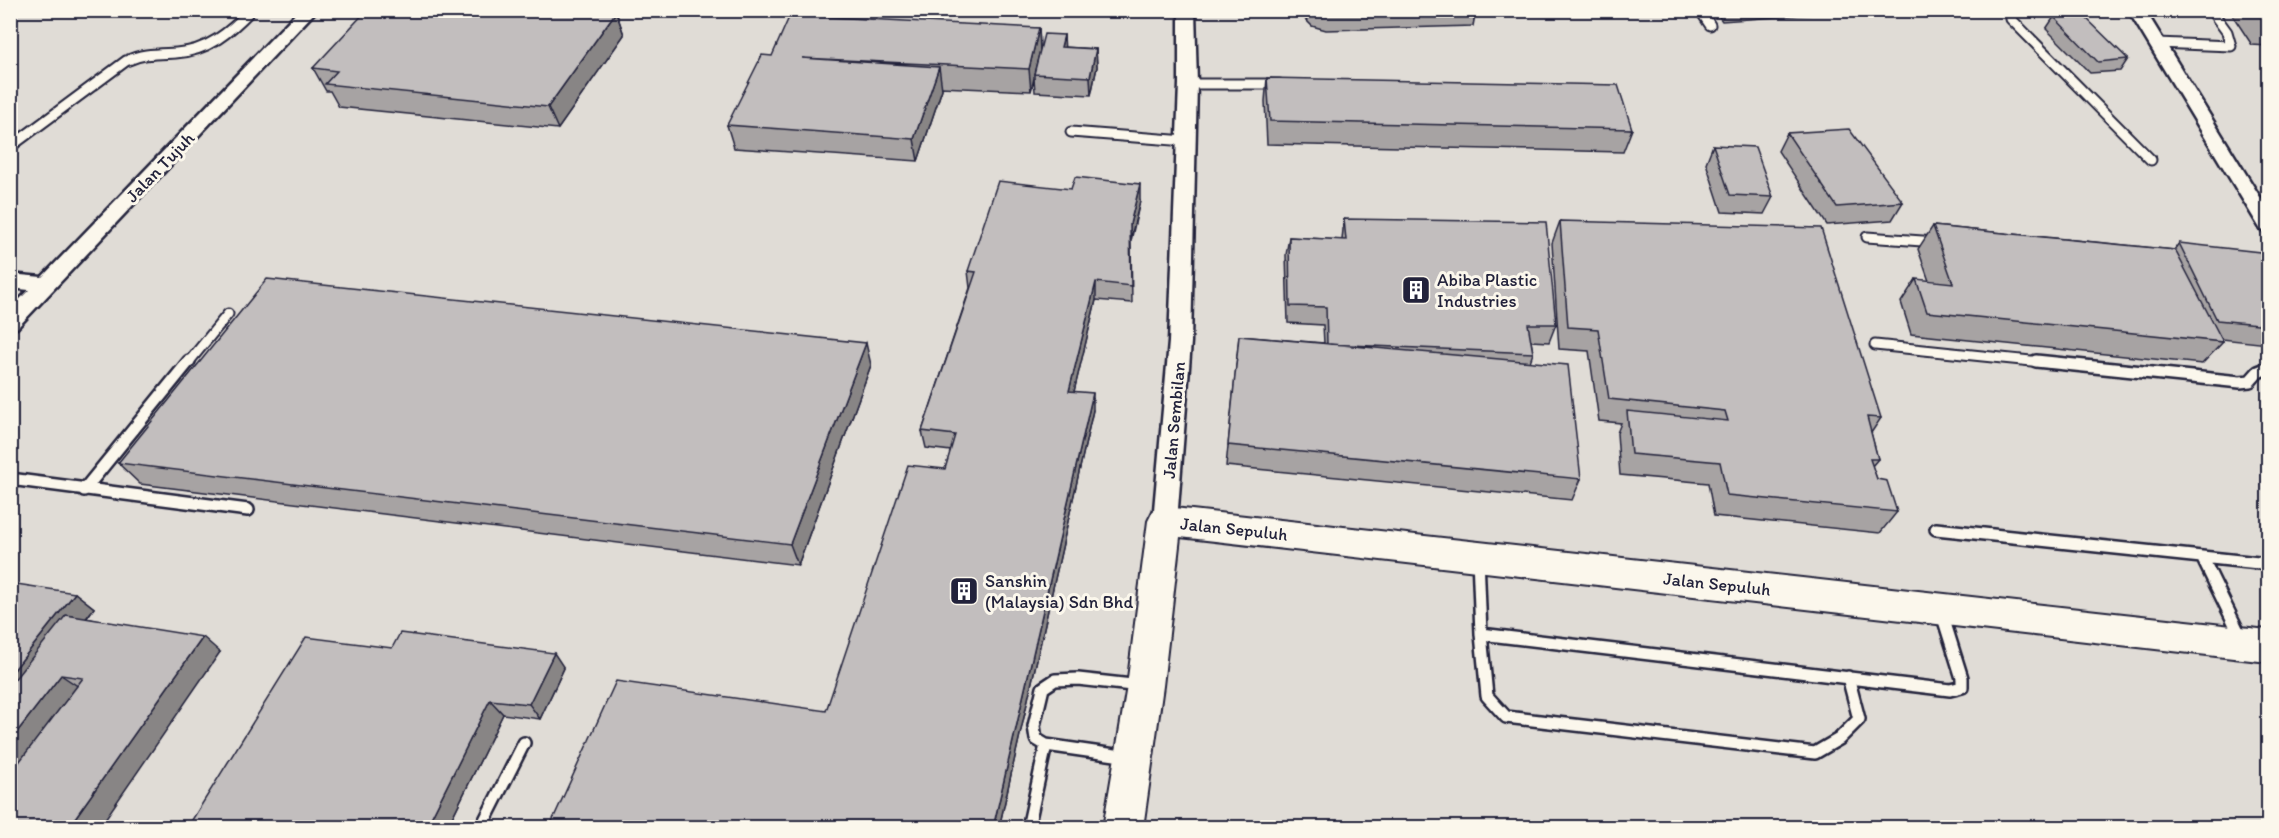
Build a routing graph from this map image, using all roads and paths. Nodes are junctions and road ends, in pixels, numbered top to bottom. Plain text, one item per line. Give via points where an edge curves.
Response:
1 (251, 10) edge
2 (309, 10) edge
3 (1187, 10) edge
4 (1700, 10) edge
5 (2010, 10) edge
6 (2136, 10) edge
7 (2211, 10) edge
8 (1710, 25) dead end
9 (2157, 43) junction
10 (1188, 84) junction
11 (1294, 84) edge
12 (1071, 132) dead end
13 (1186, 141) junction
14 (10, 147) edge
15 (2151, 160) dead end
16 (2268, 225) edge
17 (1867, 237) dead end
18 (1950, 243) edge
19 (10, 281) edge
20 (46, 285) junction
21 (228, 314) dead end
22 (10, 323) edge
23 (1875, 345) dead end
24 (2268, 368) edge
25 (10, 479) edge
26 (84, 490) junction
27 (248, 510) dead end
28 (1165, 521) junction
29 (1936, 529) dead end
30 (1478, 557) junction
31 (2202, 557) junction
32 (2268, 564) edge
33 (1941, 610) junction
34 (1480, 634) junction
35 (2256, 644) edge
36 (1848, 677) junction
37 (1145, 686) junction
38 (524, 743) dead end
39 (1046, 745) junction
40 (1134, 758) junction
41 (482, 828) edge
42 (1028, 828) edge
43 (1123, 828) edge

1 - 14 lane via 231,31 204,48 152,53 129,60
2 - 20 street, Jalan Tujuh
3 - 10 street, Jalan Sembilan
4 - 8 lane
5 - 15 lane via 2011,19
6 - 9 street
7 - 9 lane via 2227,32 2231,46
9 - 16 street
10 - 11 lane
10 - 13 street, Jalan Sembilan
12 - 13 lane
13 - 28 street, Jalan Sembilan via 1180,342
17 - 18 lane
19 - 20 street
20 - 22 street, Jalan Tujuh
21 - 26 lane
23 - 24 lane via 2240,382 2250,381
25 - 26 lane
26 - 27 lane
28 - 30 main road, Jalan Sepuluh
28 - 37 main road, Jalan Sembilan
29 - 31 lane
30 - 33 main road, Jalan Sepuluh
30 - 34 lane
31 - 32 lane
31 - 35 lane
33 - 35 main road, Jalan Sepuluh
33 - 36 lane via 1962,687 1950,690
34 - 36 lane
34 - 36 lane via 1487,696 1506,717 1815,753 1839,739 1859,719
37 - 39 lane via 1055,680 1043,688 1034,726 1036,739
37 - 40 main road, Jalan Sembilan
38 - 41 lane
39 - 40 lane
39 - 42 lane
40 - 43 main road, Jalan Sembilan

